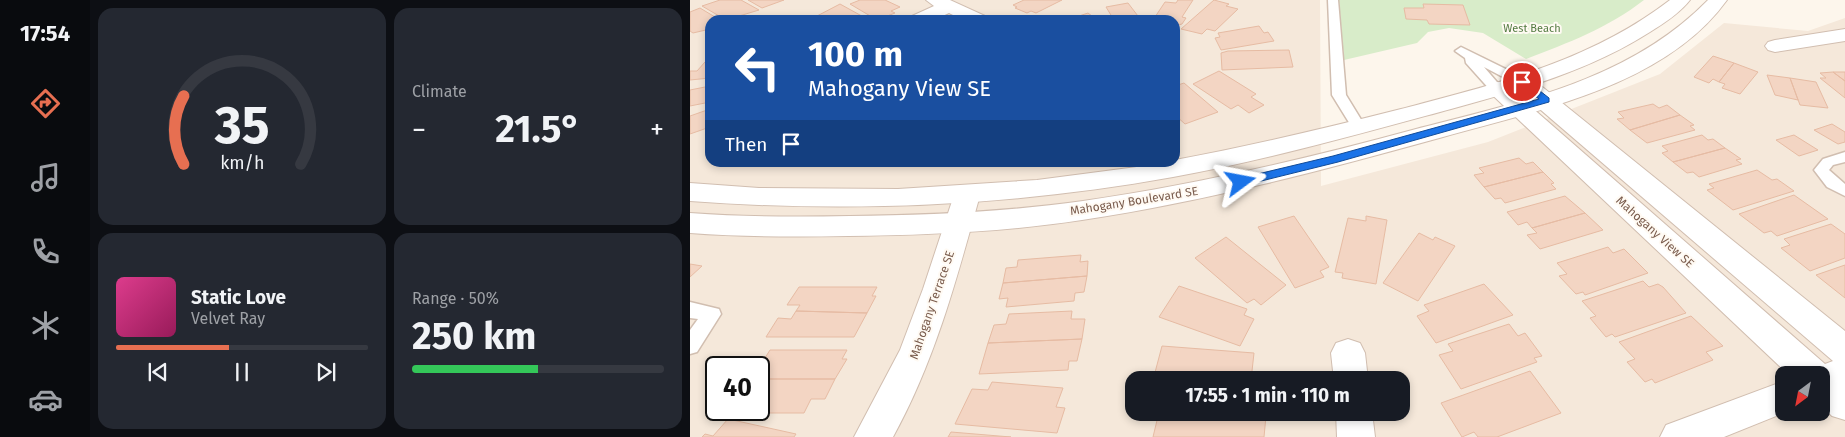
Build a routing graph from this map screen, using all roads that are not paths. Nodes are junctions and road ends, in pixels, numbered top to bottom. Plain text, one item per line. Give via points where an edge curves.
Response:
1 (1334, 0) edge
2 (1681, 0) edge
3 (1718, 0) edge
4 (941, 3) edge
5 (925, 15) edge
6 (967, 15) edge
7 (1845, 35) edge
8 (1775, 46) dead end
9 (1510, 86) junction
10 (1545, 100) junction
11 (1518, 109) junction
12 (1358, 126) junction
13 (1845, 157) edge
14 (1845, 191) edge
15 (690, 192) edge
16 (963, 210) junction
17 (690, 223) edge
18 (690, 310) edge
19 (690, 346) edge
20 (1845, 351) edge
21 (1803, 366) edge
22 (1845, 371) edge
23 (1830, 378) edge
24 (1830, 390) edge
25 (1775, 400) edge
26 (1845, 404) edge
27 (1355, 421) edge
28 (873, 437) edge
29 (1356, 437) edge
30 (1679, 437) edge

1 - 12 lane via 1339,95
2 - 9 street, Mahogany Boulevard SE via 1663,16 1619,44
3 - 10 street, Mahogany Boulevard SE via 1698,22 1647,58
4 - 5 street
4 - 6 street
7 - 8 street
9 - 10 street
9 - 11 street, Mahogany View SE
9 - 12 street, Mahogany Boulevard SE
10 - 11 street, Mahogany Boulevard SE
10 - 20 street
11 - 16 street, Mahogany Boulevard SE via 1241,182 1105,207
11 - 21 street, Mahogany View SE
12 - 16 street, Mahogany Boulevard SE via 1243,155
13 - 14 lane via 1828,162 1821,170 1832,183
15 - 16 street, Mahogany Boulevard SE
16 - 17 street, Mahogany Boulevard SE via 777,228
16 - 28 street, Mahogany Terrace SE via 922,342
18 - 19 lane via 712,314
22 - 23 street
24 - 26 street
25 - 30 street
27 - 29 street

